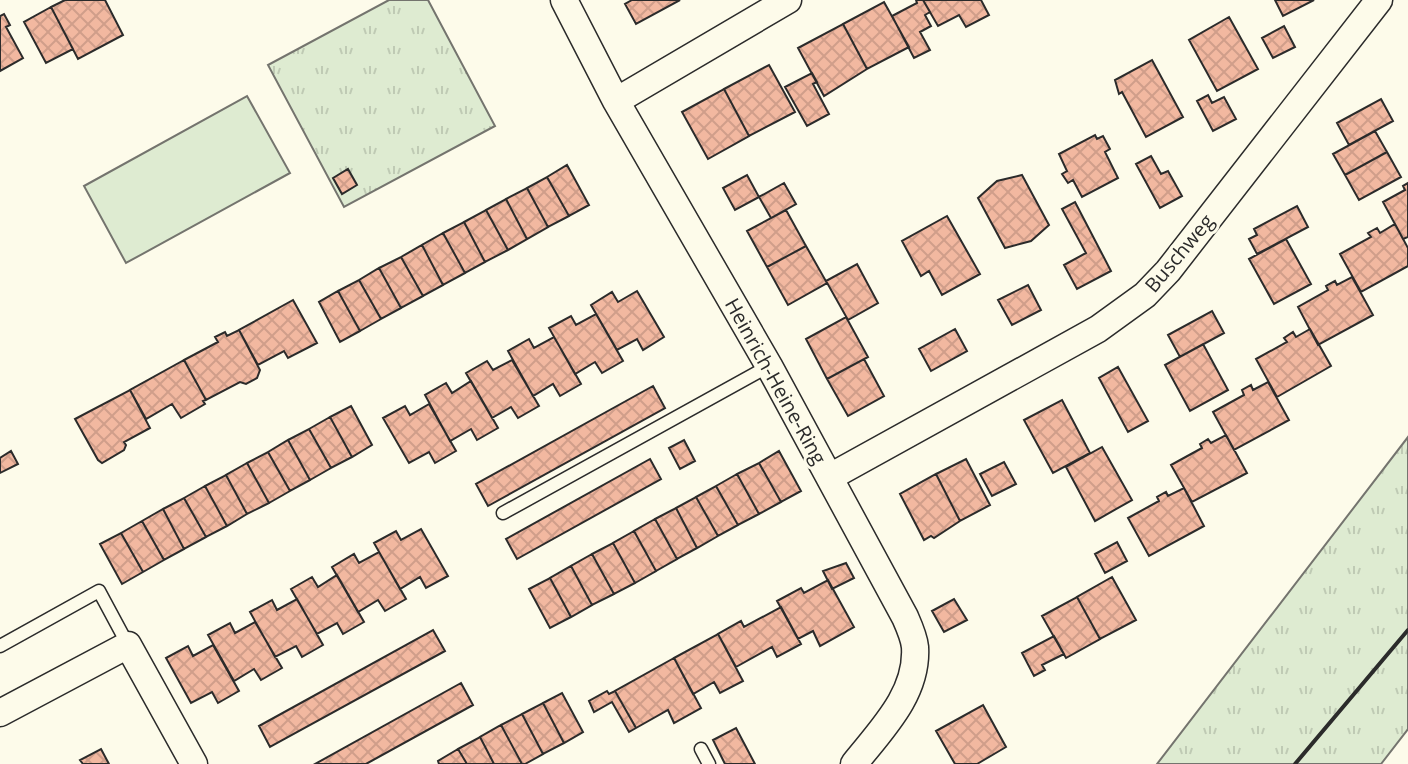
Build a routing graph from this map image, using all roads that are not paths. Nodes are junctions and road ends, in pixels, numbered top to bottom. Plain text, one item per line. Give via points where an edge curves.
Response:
1 (564, 0) edge
2 (788, 0) edge
3 (1379, 0) edge
4 (616, 101) junction
5 (769, 366) junction
6 (830, 477) junction
7 (503, 513) dead end
8 (128, 645) junction
9 (0, 646) edge
10 (0, 713) edge
11 (701, 749) dead end
12 (194, 764) edge
13 (709, 764) edge
14 (854, 764) edge

1 - 4 street, Heinrich-Heine-Ring
2 - 4 street
3 - 6 street, Buschweg via 1145,295 1098,329
4 - 5 street, Heinrich-Heine-Ring
5 - 6 street, Heinrich-Heine-Ring
5 - 7 lane
6 - 14 street, Heinrich-Heine-Ring via 905,617 915,646 907,692
8 - 9 lane via 99,591
8 - 10 street
8 - 12 street
11 - 13 lane

